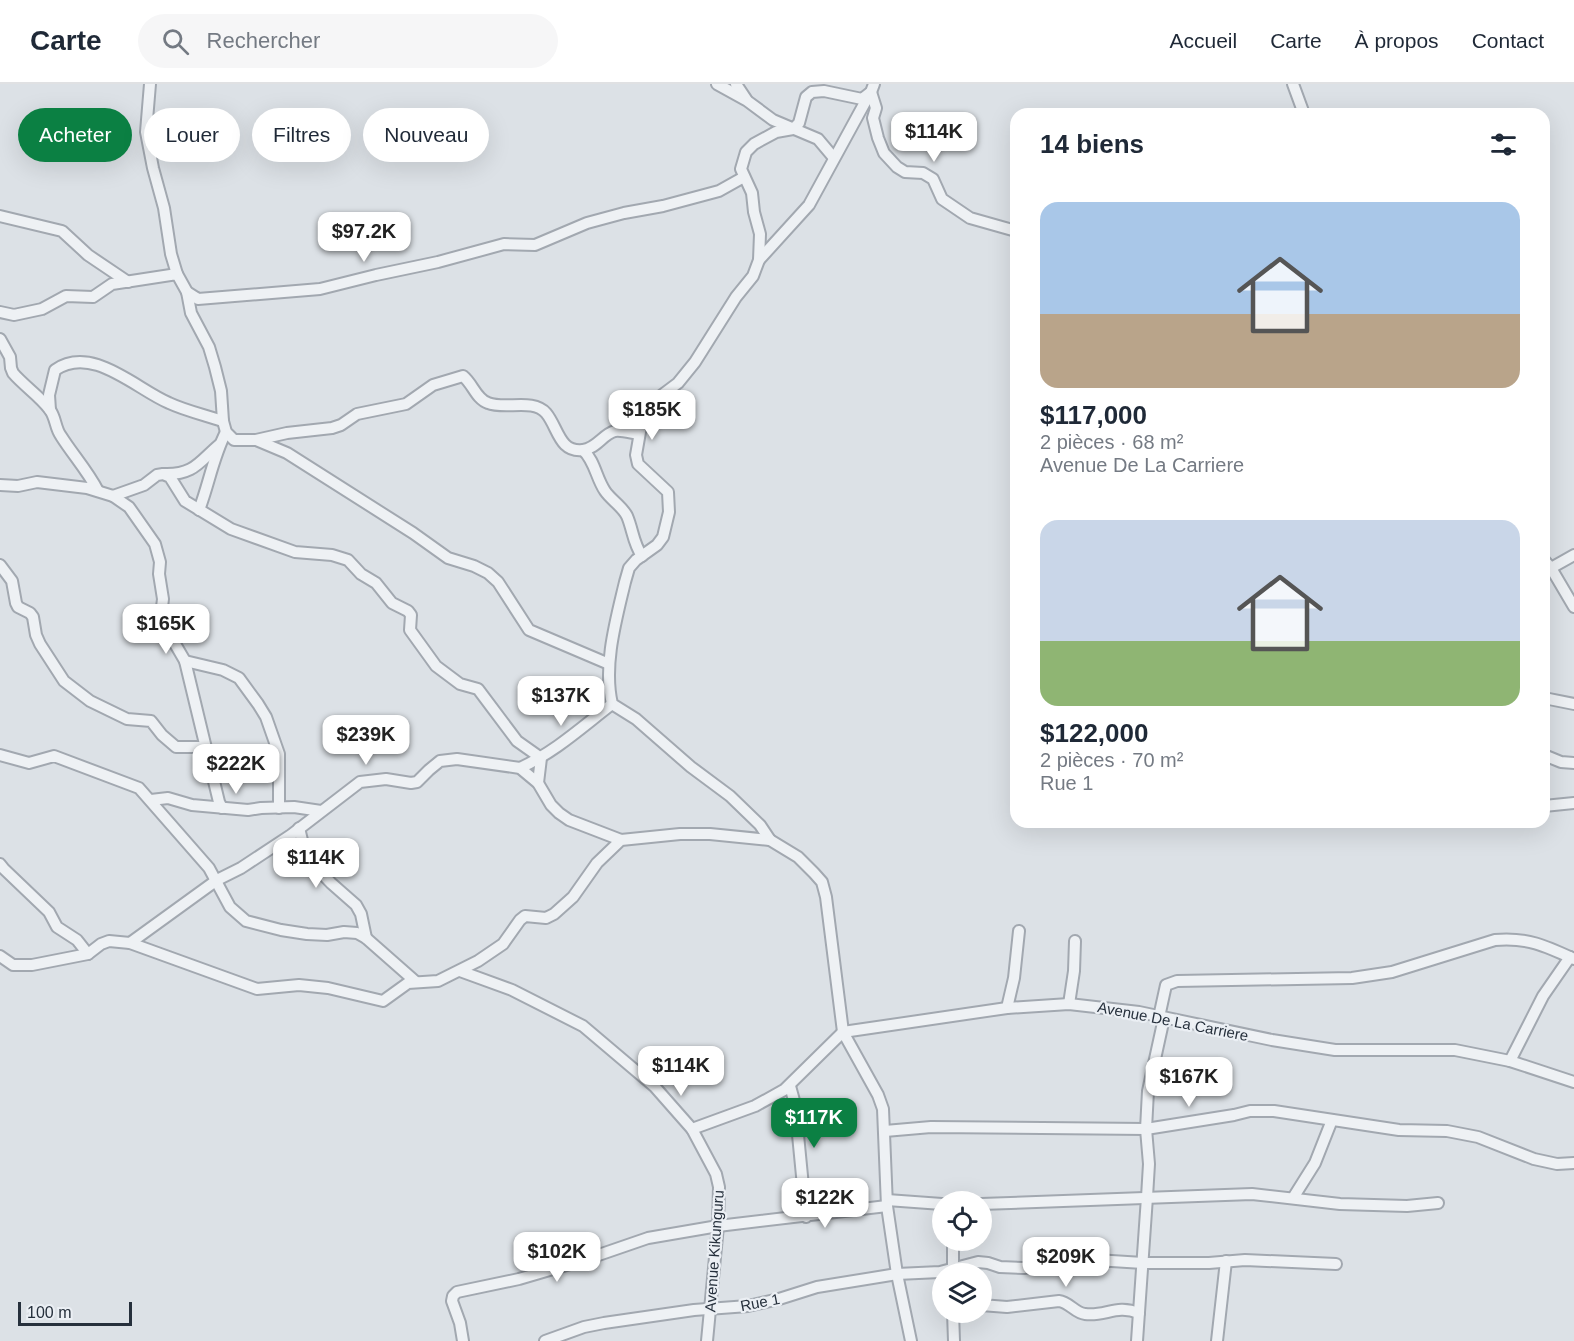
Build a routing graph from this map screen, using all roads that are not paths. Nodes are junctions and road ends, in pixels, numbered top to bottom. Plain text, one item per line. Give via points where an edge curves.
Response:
1 (150, 84) edge
2 (717, 84) edge
3 (736, 84) edge
4 (1293, 84) edge
5 (872, 88) edge
6 (746, 100) junction
7 (1302, 108) edge
8 (793, 129) junction
9 (834, 158) junction
10 (744, 177) junction
11 (0, 216) edge
12 (1010, 229) edge
13 (759, 260) junction
14 (177, 274) junction
15 (128, 282) junction
16 (187, 292) junction
17 (0, 312) edge
18 (0, 339) edge
19 (50, 410) junction
20 (224, 427) junction
21 (638, 434) junction
22 (256, 440) junction
23 (219, 445) junction
24 (583, 450) junction
25 (163, 474) junction
26 (0, 485) edge
27 (98, 491) junction
28 (113, 496) junction
29 (199, 510) junction
30 (1574, 555) edge
31 (642, 556) junction
32 (1550, 563) edge
33 (0, 565) edge
34 (1550, 569) edge
35 (1574, 607) edge
36 (185, 661) junction
37 (609, 664) junction
38 (1550, 699) edge
39 (612, 704) junction
40 (1574, 704) edge
41 (206, 747) junction
42 (0, 755) edge
43 (1550, 757) edge
44 (541, 758) junction
45 (1574, 763) edge
46 (520, 768) junction
47 (538, 783) junction
48 (151, 800) junction
49 (1574, 803) edge
50 (1550, 805) edge
51 (222, 808) junction
52 (279, 808) junction
53 (321, 811) junction
54 (299, 828) junction
55 (621, 840) junction
56 (770, 840) junction
57 (0, 864) edge
58 (217, 880) junction
59 (1019, 932) dead end
60 (366, 938) junction
61 (1075, 940) dead end
62 (130, 943) junction
63 (88, 954) junction
64 (0, 956) edge
65 (1572, 958) edge
66 (460, 971) junction
67 (416, 982) junction
68 (1069, 1004) junction
69 (1008, 1008) junction
70 (1162, 1018) junction
71 (843, 1032) junction
72 (1510, 1061) junction
73 (1574, 1082) edge
74 (790, 1086) junction
75 (1332, 1120) junction
76 (1146, 1129) junction
77 (692, 1130) junction
78 (885, 1131) junction
79 (1574, 1163) edge
80 (1147, 1197) junction
81 (1293, 1198) junction
82 (887, 1203) junction
83 (1438, 1203) dead end
84 (932, 1204) edge
85 (992, 1204) edge
86 (806, 1217) junction
87 (718, 1226) junction
88 (1226, 1261) junction
89 (1143, 1263) junction
90 (1336, 1264) dead end
91 (992, 1265) edge
92 (932, 1272) edge
93 (897, 1274) junction
94 (992, 1306) edge
95 (710, 1309) junction
96 (1139, 1313) junction
97 (953, 1323) edge
98 (549, 1340) edge
99 (463, 1341) edge
100 (707, 1341) edge
101 (911, 1341) edge
102 (954, 1341) edge
103 (1137, 1341) edge
104 (1217, 1341) edge

1 - 14 street via 146,132
2 - 6 street
3 - 6 street
4 - 7 street
5 - 8 street via 862,99 812,92 806,97 802,116
5 - 9 street
5 - 12 street via 878,138 884,153 897,167 933,179 942,199 970,218
6 - 8 street
8 - 9 street via 818,139
8 - 10 street via 776,132 754,144 742,161
9 - 13 street via 809,205
10 - 13 street via 752,193 760,234
10 - 16 street via 719,191 587,223 535,246 504,244 320,289 198,299
11 - 15 street via 62,231 88,255
13 - 21 street via 753,276 695,362 643,415
14 - 15 street
14 - 16 street
15 - 17 street via 108,286 93,297 66,296 42,309 14,315
16 - 20 street via 191,314 209,346 221,391
18 - 19 street via 13,373
19 - 20 street via 55,370 64,363 91,364 108,367 171,404
19 - 27 street via 59,434
20 - 22 street via 234,440
20 - 23 street
21 - 24 street via 616,431
21 - 31 street via 638,464 664,486 670,501 663,537
22 - 24 street via 332,428 357,414 406,404 433,385 463,376 487,403 540,409 560,439 570,448
22 - 37 street via 302,462 448,558 488,573 530,630
23 - 25 street via 197,467
23 - 29 street
24 - 31 street via 590,456 603,489 625,513
25 - 28 street
25 - 29 street via 170,477 185,501
26 - 27 street via 37,482
27 - 28 street
28 - 36 street via 133,511 155,544 160,562 161,615
29 - 44 street via 265,543 348,560 376,583 392,603 408,611 410,630 436,666 460,684 478,689 517,741
30 - 32 street
31 - 37 street via 629,568
33 - 41 street via 12,581 18,607 33,617 39,644 64,681 90,701 121,717 152,721 176,747
34 - 35 street
36 - 41 street
36 - 52 street via 239,678 258,704 279,754
37 - 39 street
38 - 40 street
39 - 44 street
39 - 56 street via 730,796
41 - 51 street
42 - 48 street via 29,763 54,756 130,783
43 - 45 street
44 - 46 street
44 - 47 street
46 - 47 street
46 - 53 street via 457,759 440,761 417,782 360,782
47 - 55 street via 551,805 569,820
48 - 51 street via 168,798
48 - 58 street
49 - 50 street
51 - 52 street
52 - 53 street
53 - 54 street
54 - 58 street via 242,868
54 - 60 street via 306,857 356,905
55 - 56 street via 680,834
55 - 66 street via 554,914 546,918 525,916 503,944
56 - 71 street via 798,857 822,882
57 - 63 street via 49,912 57,927 77,940
58 - 60 street via 230,908 246,921 307,934 344,932
58 - 62 street
59 - 69 street
60 - 67 street
61 - 68 street
62 - 63 street via 101,944
62 - 67 street via 257,989 299,985 382,1001 408,983
63 - 64 street via 20,966
65 - 70 street via 1512,938 1392,972 1352,978 1177,981 1166,985
65 - 72 street via 1543,996
66 - 67 street via 438,981
66 - 77 street, Avenue Kikunguru via 512,990 583,1026 655,1087
68 - 69 street, Avenue De La Carriere
68 - 70 street, Avenue De La Carriere via 1105,1006
69 - 71 street, Avenue De La Carriere
70 - 72 street, Avenue De La Carriere via 1335,1050 1455,1050
70 - 76 street via 1148,1091
71 - 74 street
71 - 78 street via 878,1095
72 - 73 street, Avenue De La Carriere
74 - 77 street via 755,1106
74 - 86 street
75 - 76 street via 1250,1111
75 - 79 street via 1399,1130 1447,1131 1478,1137 1534,1159
75 - 81 street via 1316,1162
76 - 78 street via 931,1127
76 - 80 street
77 - 87 street, Avenue Kikunguru via 716,1174
78 - 82 street
80 - 81 street via 1252,1194
80 - 85 street
80 - 89 street
81 - 83 street via 1340,1204
82 - 84 street
82 - 86 street
82 - 93 street
86 - 87 street
87 - 95 street, Avenue Kikunguru
87 - 99 street via 648,1238 519,1279 457,1292 452,1301
88 - 89 street, Rue 1
88 - 90 street, Rue 1
88 - 104 street
89 - 91 street, Rue 1 via 1080,1259 1024,1268
89 - 96 street
92 - 93 street, Rue 1
93 - 95 street, Rue 1 via 817,1287 748,1306
93 - 101 street
94 - 96 street via 1059,1301 1085,1314 1115,1309
95 - 98 street, Rue 1 via 604,1323
95 - 100 street, Avenue Kikunguru
96 - 103 street
97 - 102 street

